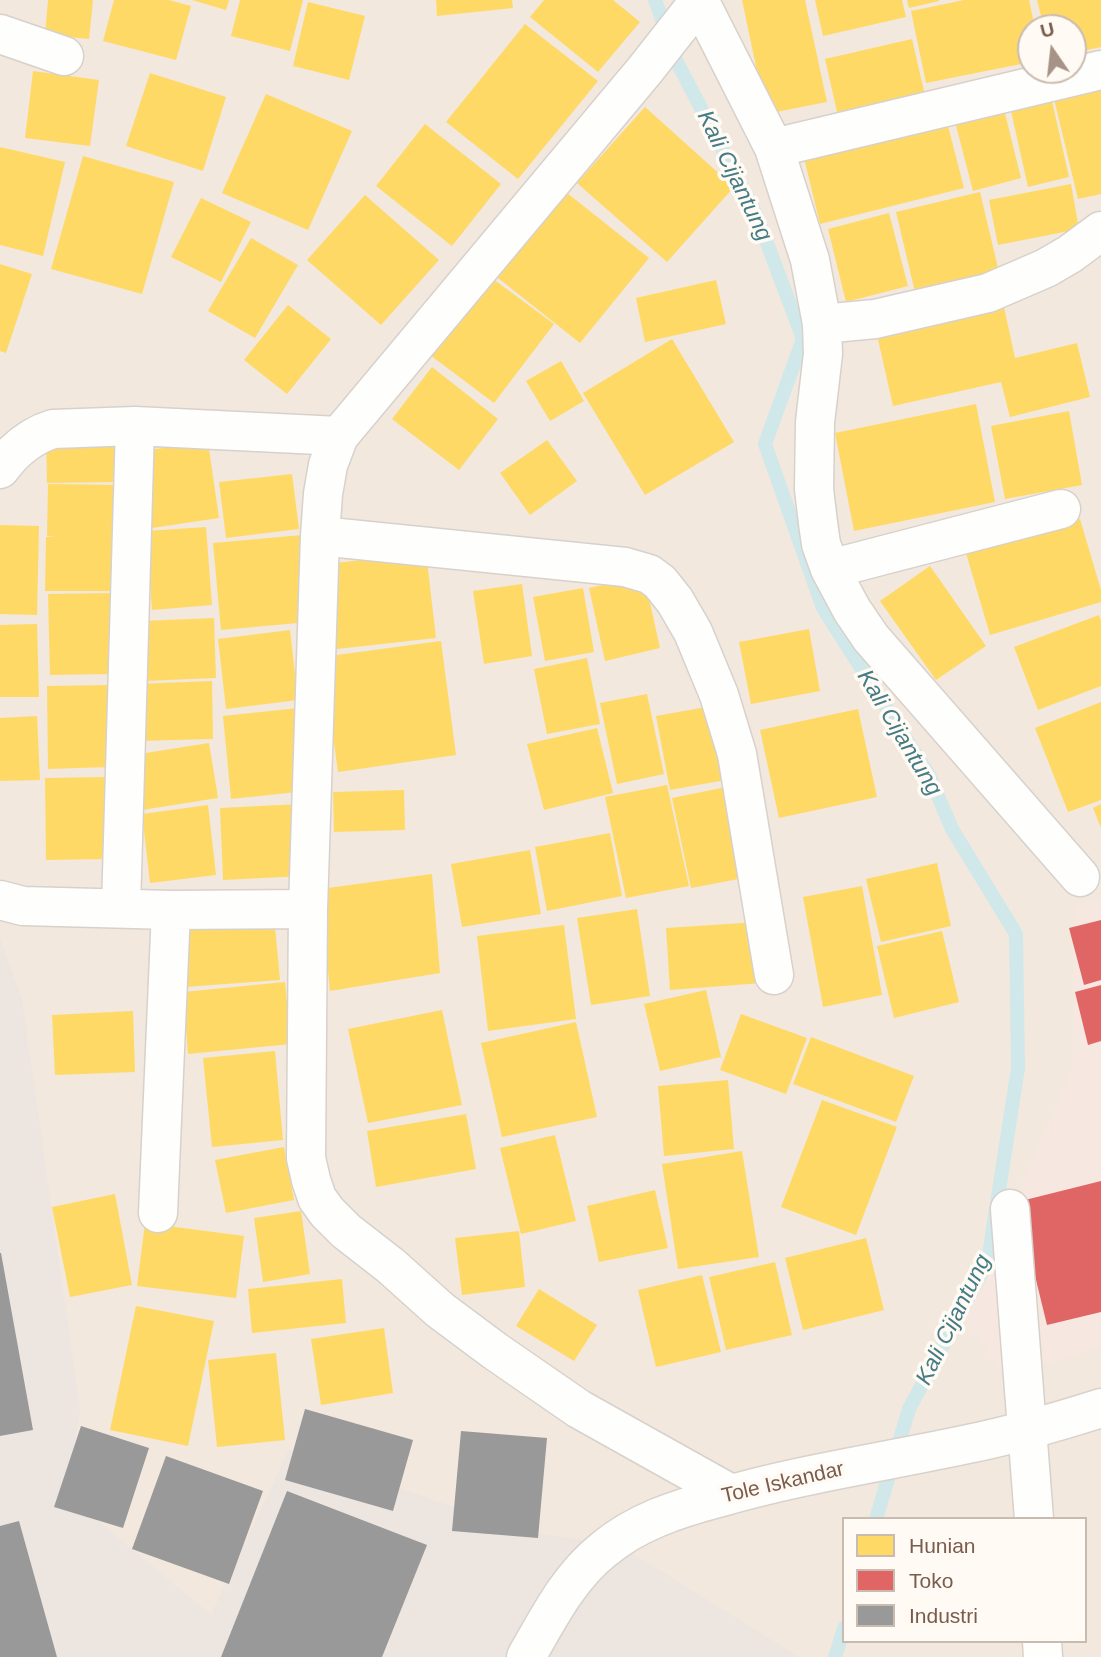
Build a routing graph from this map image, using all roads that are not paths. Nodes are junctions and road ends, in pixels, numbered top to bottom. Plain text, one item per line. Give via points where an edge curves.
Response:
1 (696, 5) edge
2 (0, 34) edge
3 (64, 56) dead end
4 (1101, 70) edge
5 (774, 148) junction
6 (1101, 231) edge
7 (822, 324) junction
8 (135, 426) junction
9 (339, 436) junction
10 (0, 469) edge
11 (1061, 509) dead end
12 (320, 536) junction
13 (830, 569) junction
14 (1080, 877) dead end
15 (0, 900) edge
16 (121, 908) junction
17 (308, 909) junction
18 (171, 910) junction
19 (774, 975) dead end
20 (1010, 1209) dead end
21 (158, 1213) dead end
22 (1101, 1408) edge
23 (1027, 1429) junction
24 (731, 1494) junction
25 (1034, 1517) edge
26 (526, 1657) edge

1 - 5 street
1 - 9 street
2 - 3 street
4 - 5 street
5 - 7 street via 810,260
6 - 7 street via 1046,268 988,293 875,319
7 - 13 street via 814,489 821,544
8 - 9 street
8 - 10 street via 42,432 21,445
8 - 16 street
9 - 12 street via 328,465
11 - 13 street
12 - 17 street
12 - 19 street via 625,567 660,582 693,632 737,754
13 - 14 street via 871,638
15 - 16 street via 23,906
16 - 18 street
17 - 18 street
17 - 24 street via 306,1158 317,1198 327,1212 495,1351 579,1409
18 - 21 street
20 - 23 street
22 - 23 street, Tole Iskandar
23 - 24 street, Tole Iskandar
23 - 25 street
24 - 26 street, Tole Iskandar via 645,1523 602,1550 566,1588

